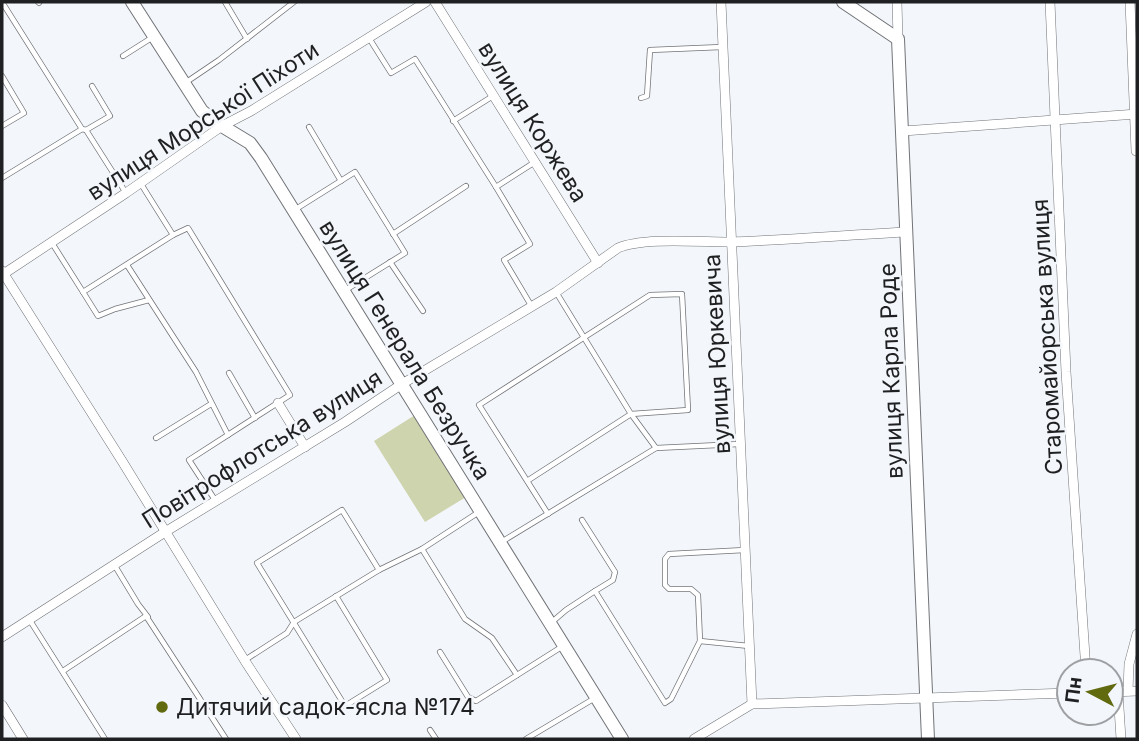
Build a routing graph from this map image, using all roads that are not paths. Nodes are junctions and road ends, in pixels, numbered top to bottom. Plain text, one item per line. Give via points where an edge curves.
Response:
1 (2, 2) edge
2 (132, 2) edge
3 (225, 2) edge
4 (294, 2) edge
5 (426, 2) edge
6 (435, 2) edge
7 (721, 2) edge
8 (843, 2) edge
9 (897, 2) edge
10 (1050, 2) edge
11 (1130, 2) edge
12 (154, 37) junction
13 (369, 37) junction
14 (247, 39) junction
15 (898, 39) junction
16 (723, 47) junction
17 (123, 56) dead end
18 (2, 76) edge
19 (184, 83) junction
20 (92, 86) dead end
21 (494, 96) junction
22 (641, 98) dead end
23 (1136, 114) edge
24 (1055, 119) junction
25 (453, 121) junction
26 (2, 126) edge
27 (222, 126) junction
28 (309, 127) dead end
29 (84, 130) junction
30 (903, 131) junction
31 (1136, 151) edge
32 (535, 162) junction
33 (2, 178) edge
34 (341, 181) junction
35 (141, 183) junction
36 (466, 187) dead end
37 (496, 187) junction
38 (126, 193) junction
39 (293, 210) junction
40 (906, 232) junction
41 (393, 234) junction
42 (173, 235) junction
43 (52, 242) junction
44 (731, 242) junction
45 (390, 262) junction
46 (598, 263) junction
47 (127, 265) junction
48 (2, 274) edge
49 (344, 291) junction
50 (83, 292) junction
51 (556, 292) junction
52 (149, 300) junction
53 (533, 307) junction
54 (423, 311) dead end
55 (584, 337) junction
56 (229, 373) dead end
57 (402, 384) junction
58 (278, 403) junction
59 (211, 404) junction
60 (631, 414) junction
61 (255, 418) junction
62 (228, 435) junction
63 (156, 438) dead end
64 (741, 444) junction
65 (305, 447) junction
66 (656, 448) junction
67 (527, 481) junction
68 (215, 501) junction
69 (480, 511) junction
70 (548, 514) junction
71 (582, 520) dead end
72 (165, 532) junction
73 (500, 543) junction
74 (422, 549) junction
75 (746, 550) junction
76 (114, 566) junction
77 (379, 570) junction
78 (595, 591) junction
79 (336, 596) junction
80 (146, 616) junction
81 (29, 618) junction
82 (294, 622) junction
83 (550, 623) junction
84 (1137, 634) edge
85 (2, 637) edge
86 (700, 641) junction
87 (564, 645) junction
88 (750, 646) junction
89 (440, 652) dead end
90 (1085, 657) edge
91 (245, 661) junction
92 (63, 671) junction
93 (517, 675) junction
94 (1125, 686) edge
95 (1055, 694) edge
96 (596, 697) junction
97 (926, 698) junction
98 (752, 704) junction
99 (2, 705) edge
100 (430, 730) dead end
101 (23, 739) edge
102 (104, 739) edge
103 (227, 739) edge
104 (296, 739) edge
105 (436, 739) edge
106 (526, 739) edge
107 (622, 739) edge
108 (694, 739) edge
109 (928, 739) edge

1 - 29 lane
2 - 12 street, вулиця Генерала Безручка
3 - 14 lane
4 - 14 lane
5 - 13 street, вулиця Морської Піхоти
6 - 21 street, вулиця Коржева
7 - 16 street, вулиця Юркевича
8 - 15 street
9 - 15 street, вулиця Карла Роде
10 - 24 street, Старомайорська вулиця
11 - 23 street
12 - 17 lane
12 - 19 street, вулиця Генерала Безручка
13 - 25 lane via 391,73 415,59
13 - 27 street, вулиця Морської Піхоти
14 - 19 lane
15 - 30 street, вулиця Карла Роде
16 - 22 lane via 650,50 647,96
16 - 44 street, вулиця Юркевича
18 - 26 lane via 24,113
19 - 27 street, вулиця Генерала Безручка via 202,111
20 - 29 lane via 110,116
21 - 25 lane
21 - 32 street, вулиця Коржева
23 - 24 street
23 - 31 street
24 - 30 street
24 - 90 street, Старомайорська вулиця
25 - 37 lane
27 - 35 street, вулиця Морської Піхоти
27 - 39 street, вулиця Генерала Безручка via 250,143
28 - 34 lane
29 - 33 lane
29 - 38 lane
30 - 40 street, вулиця Карла Роде
32 - 37 lane
32 - 46 street, вулиця Коржева
34 - 39 lane
34 - 41 lane via 355,172
35 - 38 street, вулиця Морської Піхоти
35 - 42 lane
36 - 41 lane
37 - 53 lane via 530,244 504,260
38 - 43 street, вулиця Морської Піхоти
39 - 49 street, вулиця Генерала Безручка
40 - 44 street, Повітрофлотська вулиця
40 - 97 street, вулиця Карла Роде
41 - 45 lane via 405,253
42 - 47 lane
42 - 58 lane via 188,228 194,237 290,395
43 - 48 street, вулиця Морської Піхоти
43 - 50 lane
44 - 46 street, Повітрофлотська вулиця via 626,244
44 - 64 street, вулиця Юркевича
45 - 49 lane
45 - 54 lane
46 - 51 street, Повітрофлотська вулиця
47 - 50 lane
47 - 52 lane
48 - 72 street
49 - 57 street, вулиця Генерала Безручка
50 - 52 lane via 99,316
51 - 53 street, Повітрофлотська вулиця
51 - 55 lane
52 - 59 lane via 196,372
53 - 57 street, Повітрофлотська вулиця
55 - 60 lane
55 - 60 lane via 650,295 682,293 688,410
55 - 67 lane via 479,405
56 - 61 lane
57 - 65 street, Повітрофлотська вулиця
57 - 69 street, вулиця Генерала Безручка
58 - 61 lane
58 - 65 street
59 - 62 lane
59 - 63 lane
60 - 66 lane
60 - 67 lane
61 - 62 lane
62 - 68 lane via 189,460
64 - 66 lane
64 - 75 street, вулиця Юркевича
65 - 68 street, Повітрофлотська вулиця
66 - 70 lane
67 - 70 lane
68 - 72 street, Повітрофлотська вулиця
69 - 73 street, вулиця Генерала Безручка
69 - 74 lane
70 - 73 lane
71 - 78 lane via 615,572 613,580
72 - 76 street, Повітрофлотська вулиця
72 - 91 street
73 - 83 street, вулиця Генерала Безручка
74 - 77 lane
74 - 93 lane via 465,619 492,638
75 - 86 lane via 669,554 665,559 665,585 691,589 698,595
75 - 88 street, вулиця Юркевича
76 - 80 lane
76 - 81 street, Повітрофлотська вулиця
77 - 79 lane
77 - 82 lane via 342,510 257,562
78 - 83 lane
78 - 86 lane via 665,703
79 - 82 lane
79 - 82 lane via 387,680 345,706
80 - 92 lane
80 - 103 lane
81 - 85 street, Повітрофлотська вулиця
81 - 92 lane
82 - 91 lane via 287,633
83 - 87 street, вулиця Генерала Безручка
84 - 94 street
86 - 88 lane
87 - 93 lane
87 - 96 street, вулиця Генерала Безручка
88 - 98 street, вулиця Юркевича
89 - 93 lane via 476,701
91 - 104 street
92 - 102 lane
95 - 97 street
96 - 106 lane
96 - 107 street, вулиця Генерала Безручка
97 - 98 street
97 - 109 street, вулиця Карла Роде
98 - 108 street
99 - 101 street
100 - 105 lane

